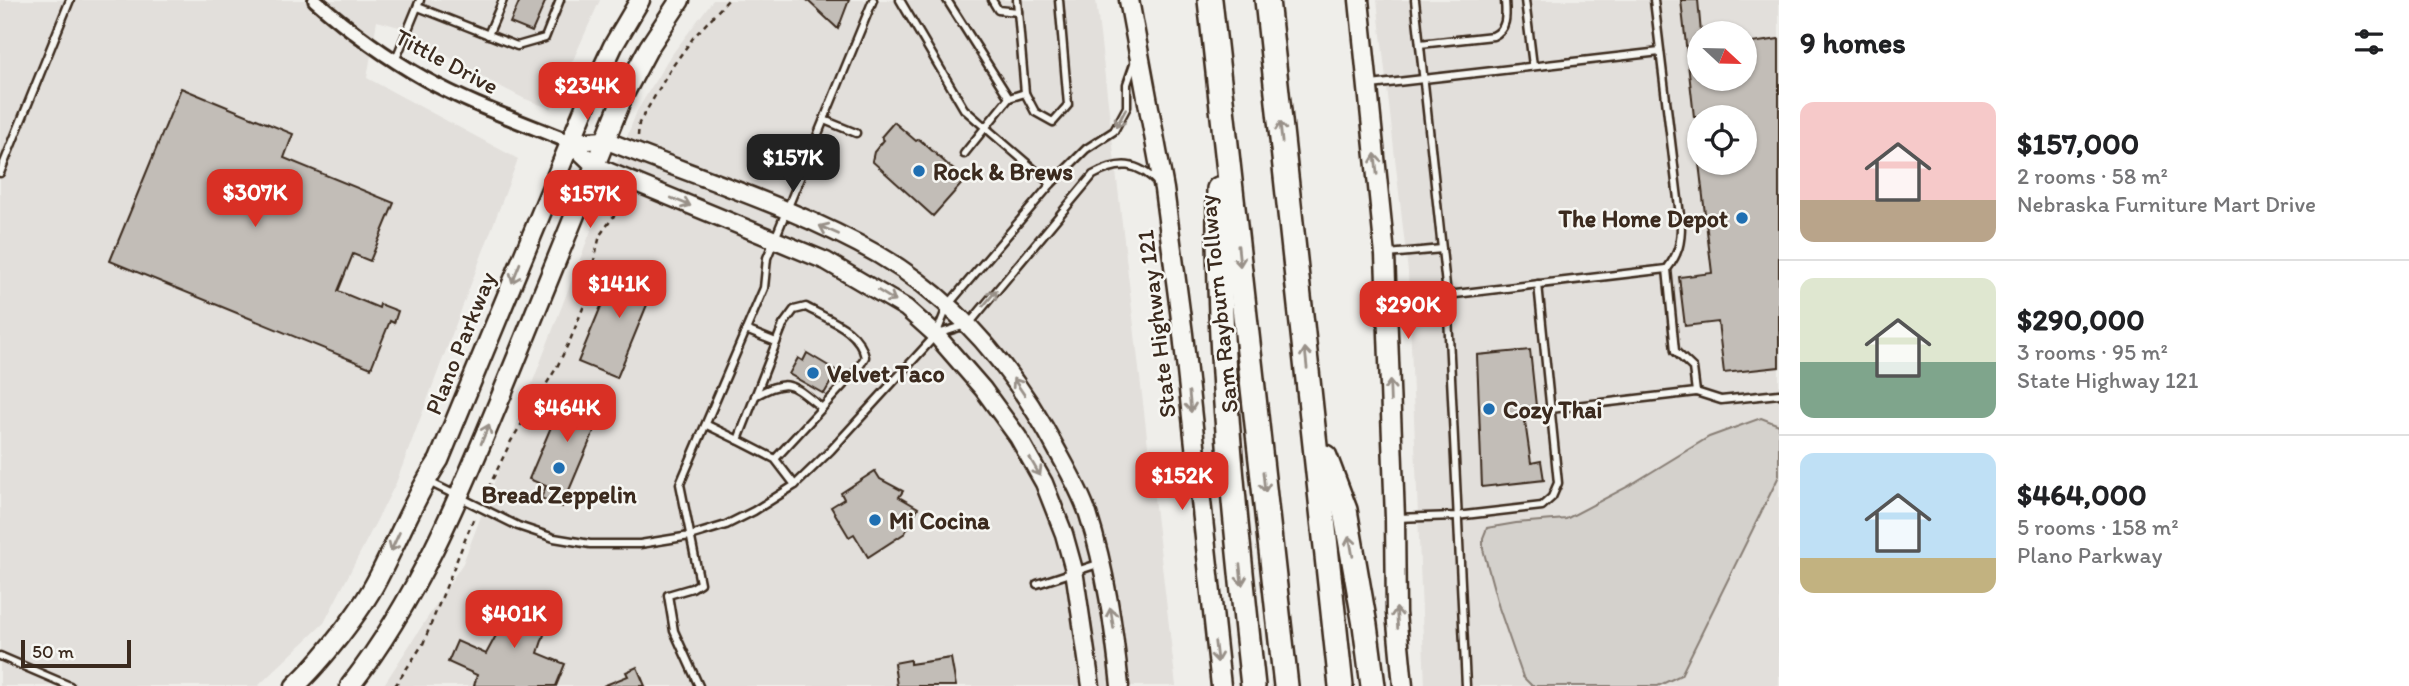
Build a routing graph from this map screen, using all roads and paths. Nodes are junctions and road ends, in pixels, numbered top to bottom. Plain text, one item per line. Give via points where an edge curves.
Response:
1 (70, 0) edge
2 (315, 0) edge
3 (503, 0) edge
4 (560, 0) edge
5 (640, 0) edge
6 (680, 0) edge
7 (728, 0) edge
8 (873, 0) edge
9 (900, 0) edge
10 (947, 0) edge
11 (992, 0) edge
12 (1017, 0) edge
13 (1059, 0) edge
14 (1129, 0) edge
15 (1210, 0) edge
16 (1267, 0) edge
17 (1359, 0) edge
18 (1415, 0) edge
19 (1505, 0) edge
20 (1525, 0) edge
21 (1654, 0) edge
22 (419, 3) edge
23 (1018, 12) junction
24 (488, 35) junction
25 (1420, 44) junction
26 (1660, 52) junction
27 (1139, 53) junction
28 (395, 61) junction
29 (1533, 65) junction
30 (1423, 80) junction
31 (1369, 86) junction
32 (1221, 91) junction
33 (1025, 93) junction
34 (1009, 98) junction
35 (824, 120) junction
36 (985, 128) junction
37 (856, 133) dead end
38 (605, 140) junction
39 (570, 142) junction
40 (633, 151) junction
41 (964, 154) dead end
42 (595, 166) junction
43 (0, 173) edge
44 (624, 179) junction
45 (1051, 184) junction
46 (1164, 190) junction
47 (786, 211) junction
48 (774, 241) junction
49 (1442, 249) junction
50 (1385, 255) junction
51 (1667, 269) junction
52 (1538, 284) junction
53 (1447, 295) junction
54 (948, 305) junction
55 (969, 324) junction
56 (746, 330) junction
57 (936, 335) junction
58 (776, 342) junction
59 (1696, 392) junction
60 (1779, 394) edge
61 (755, 396) junction
62 (822, 408) junction
63 (1550, 409) junction
64 (706, 425) junction
65 (1313, 426) junction
66 (737, 439) junction
67 (775, 459) junction
68 (425, 481) junction
69 (795, 485) junction
70 (459, 498) junction
71 (479, 507) junction
72 (1456, 516) junction
73 (1395, 518) junction
74 (690, 536) junction
75 (1102, 562) junction
76 (1074, 570) junction
77 (1037, 584) dead end
78 (0, 656) edge
79 (71, 686) edge
80 (295, 686) edge
81 (351, 686) edge
82 (395, 686) edge
83 (699, 686) edge
84 (1090, 686) edge
85 (1120, 686) edge
86 (1221, 686) edge
87 (1253, 686) edge
88 (1286, 686) edge
89 (1341, 686) edge
90 (1373, 686) edge
91 (1403, 686) edge
92 (1466, 686) edge

1 - 43 lane
2 - 28 street, Tittle Drive
3 - 24 lane
4 - 24 lane via 545,38 517,47
5 - 39 main road, Plano Parkway via 613,46
6 - 38 main road via 649,47
7 - 40 path via 672,66 639,123
8 - 35 lane
9 - 36 lane via 964,108
10 - 34 lane
11 - 23 lane via 999,10
12 - 23 lane
13 - 33 lane via 1068,105 1053,122 1035,112
14 - 27 main road, State Highway 121
15 - 32 highway, Sam Rayburn Tollway
65 -> 16 highway
17 - 31 main road
18 - 25 lane
19 - 25 lane via 1504,29 1499,33
20 - 29 lane
21 - 26 lane
22 - 24 lane
22 - 28 lane
23 - 33 lane
25 - 30 lane
26 - 29 lane
26 - 51 lane via 1681,242
27 -> 45 lane via 1127,84 1127,107 1114,131 1086,149
27 - 46 main road, State Highway 121
28 - 39 street, Tittle Drive via 467,100
29 - 30 lane
30 - 31 lane
30 - 49 lane
50 -> 31 main road
32 -> 87 highway via 1218,266 1231,484
32 -> 88 highway, Sam Rayburn Tollway
33 - 34 lane
34 - 36 lane
35 - 37 lane
35 - 47 lane
36 - 41 lane
36 - 45 lane
38 - 39 street
38 - 40 street
38 - 42 main road
39 - 42 street
39 -> 68 main road, Plano Parkway via 439,460
40 - 47 street
42 - 44 street
70 -> 42 main road
44 -> 48 street
44 - 71 path via 620,190 624,197 600,235 571,338
45 - 54 lane
55 -> 46 lane via 1093,175 1108,167 1132,165 1148,173
46 -> 86 main road, State Highway 121
47 - 48 lane
54 -> 47 street via 880,256
48 - 56 lane via 764,288
48 -> 57 street via 869,284
49 - 50 lane
49 - 53 lane
73 -> 50 main road
51 - 52 lane
51 - 59 lane via 1675,351 1693,368
52 - 53 lane
52 - 63 lane
53 - 72 lane
54 - 55 street
54 - 57 lane
55 - 57 lane
75 -> 55 street via 1087,511 1041,419
56 - 58 lane
56 - 64 lane
57 - 69 lane
57 -> 76 street via 1018,437 1044,483
58 - 61 lane
58 - 62 lane via 794,310 806,307 851,331 863,345 865,357 858,369
59 - 60 lane via 1721,400
59 - 63 lane
61 - 62 lane via 784,384
61 - 66 lane
62 - 67 lane
63 - 72 lane via 1558,483 1552,497 1542,506
64 - 66 lane
64 - 74 lane via 680,484
65 - 89 highway
90 -> 65 highway via 1345,510
66 - 67 lane
67 - 69 lane
68 - 70 lane
68 -> 80 main road, Plano Parkway via 377,581
69 - 74 lane via 726,525
70 - 71 lane
70 - 81 main road via 399,615
71 - 74 lane via 554,538 590,544 640,544
71 - 82 path via 423,644
72 - 73 lane
72 - 92 lane
91 -> 73 main road via 1396,613
74 - 83 lane via 701,583 668,595 674,631
75 - 76 lane
85 -> 75 street
76 - 77 lane
76 - 84 street
78 - 79 lane

